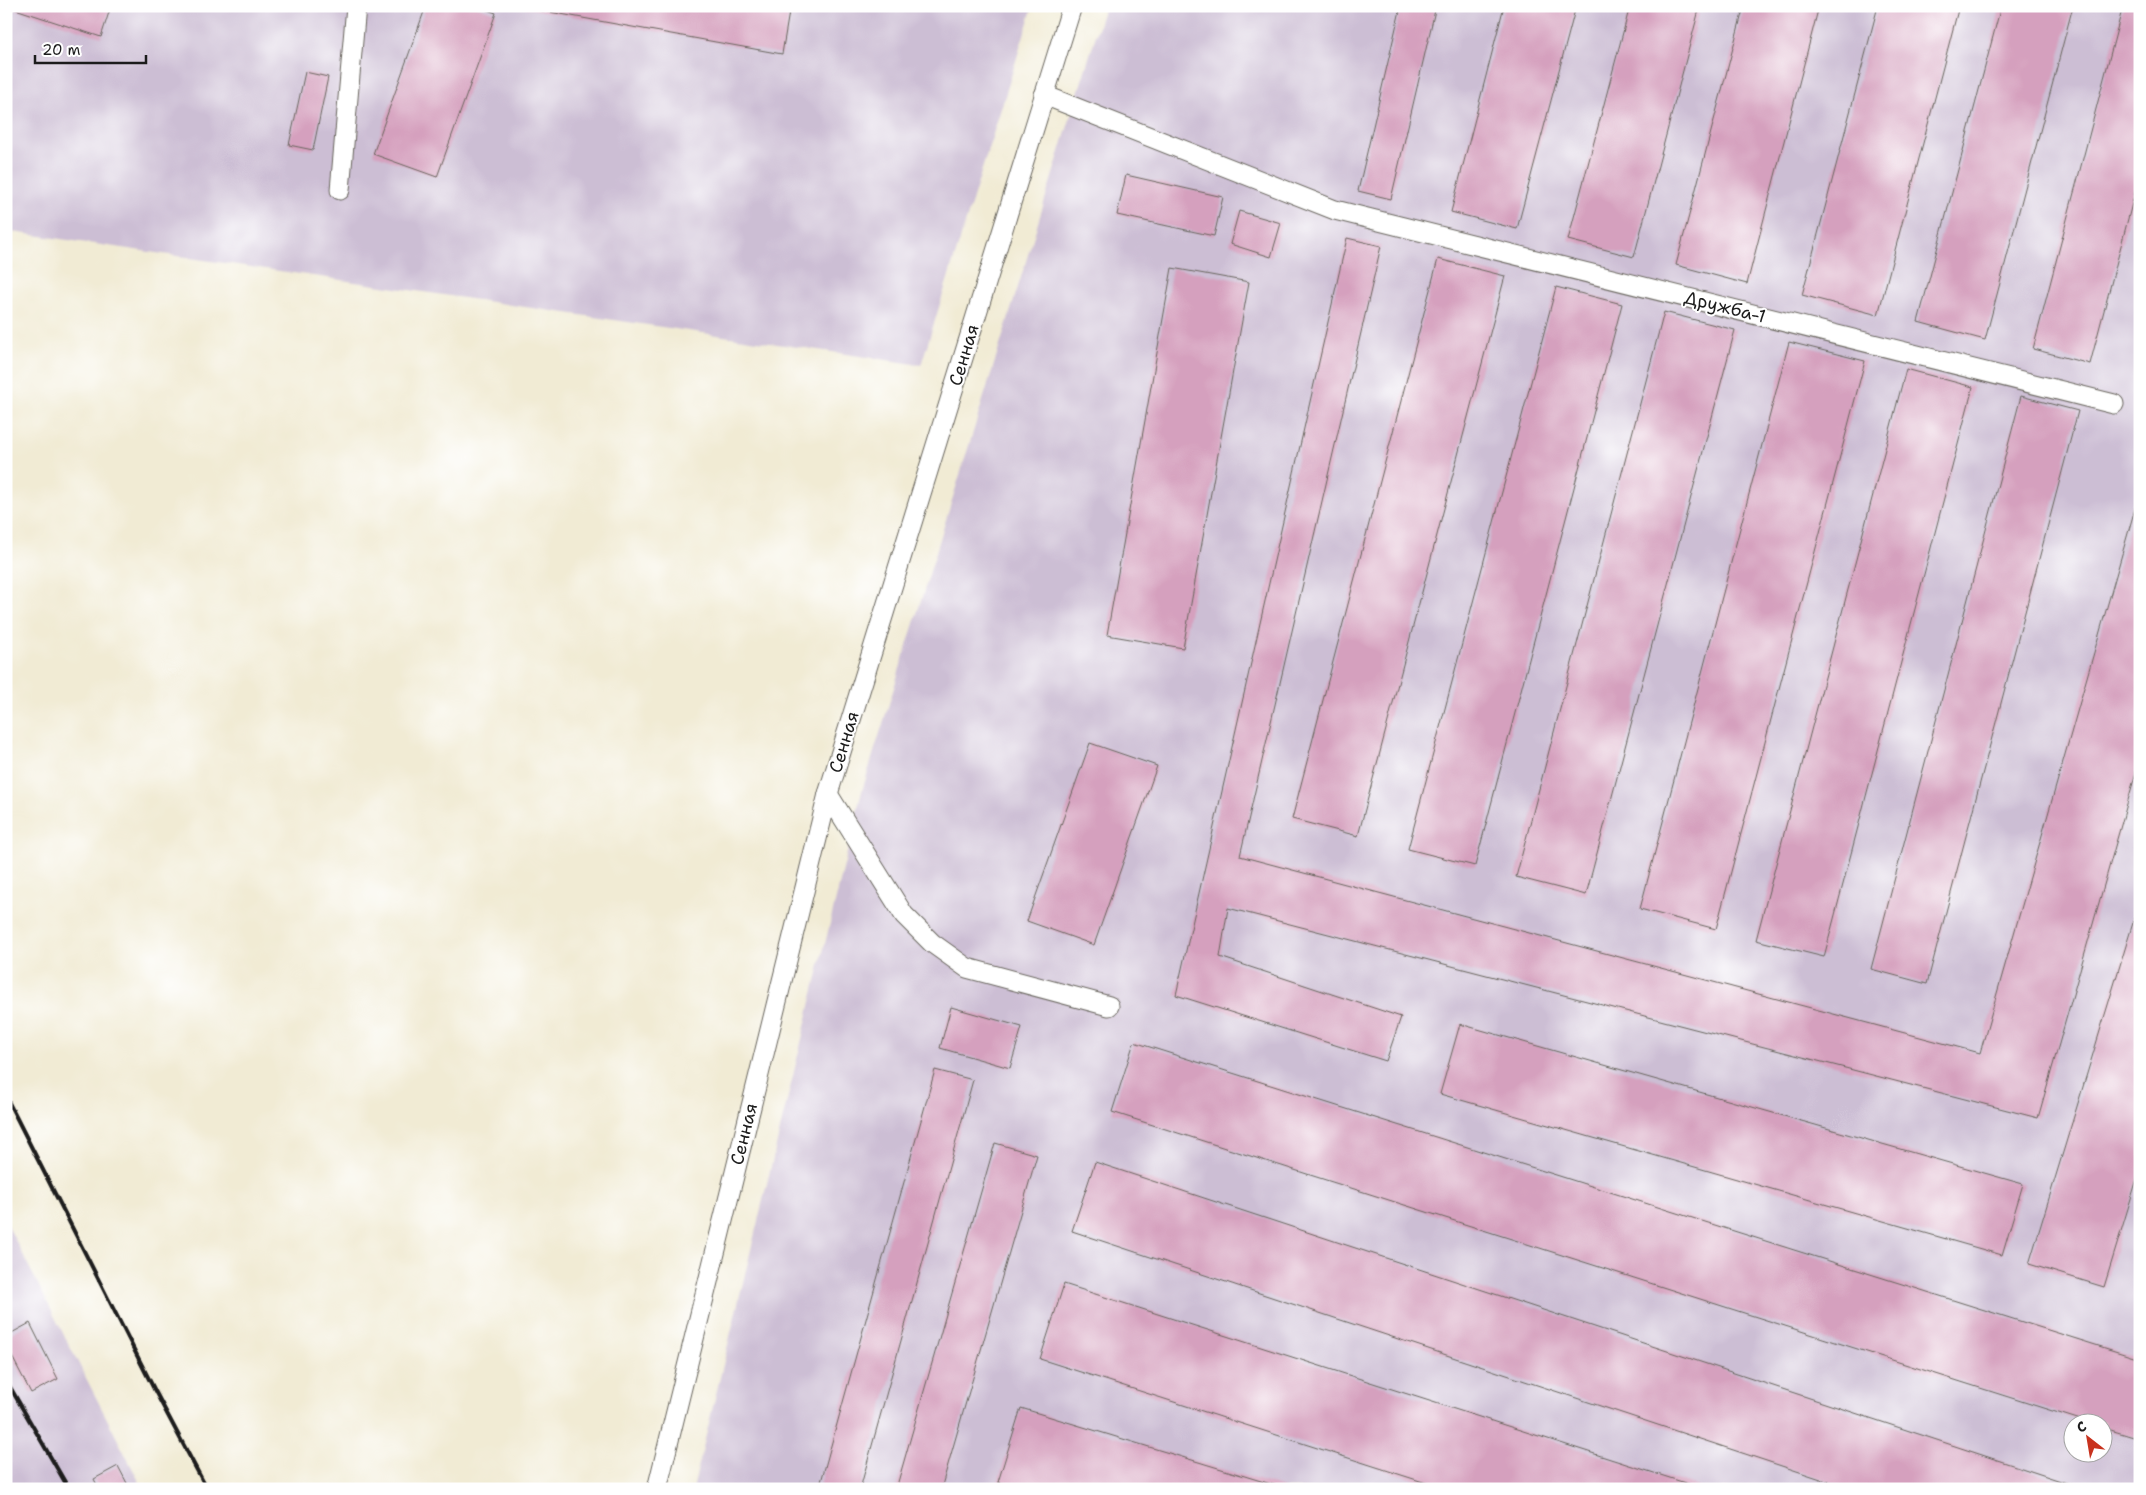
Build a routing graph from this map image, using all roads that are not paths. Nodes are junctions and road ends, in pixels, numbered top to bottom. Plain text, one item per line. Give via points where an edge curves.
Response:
1 (356, 6) edge
2 (1072, 6) edge
3 (1044, 95) junction
4 (340, 190) dead end
5 (2114, 404) dead end
6 (828, 794) junction
7 (1109, 1006) dead end
8 (657, 1489) edge

1 - 4 lane
2 - 3 lane, Сенная
3 - 5 lane, Дружба-1 via 1335,210
3 - 6 lane, Сенная
6 - 7 lane via 904,915 932,943 967,968
6 - 8 lane, Сенная

